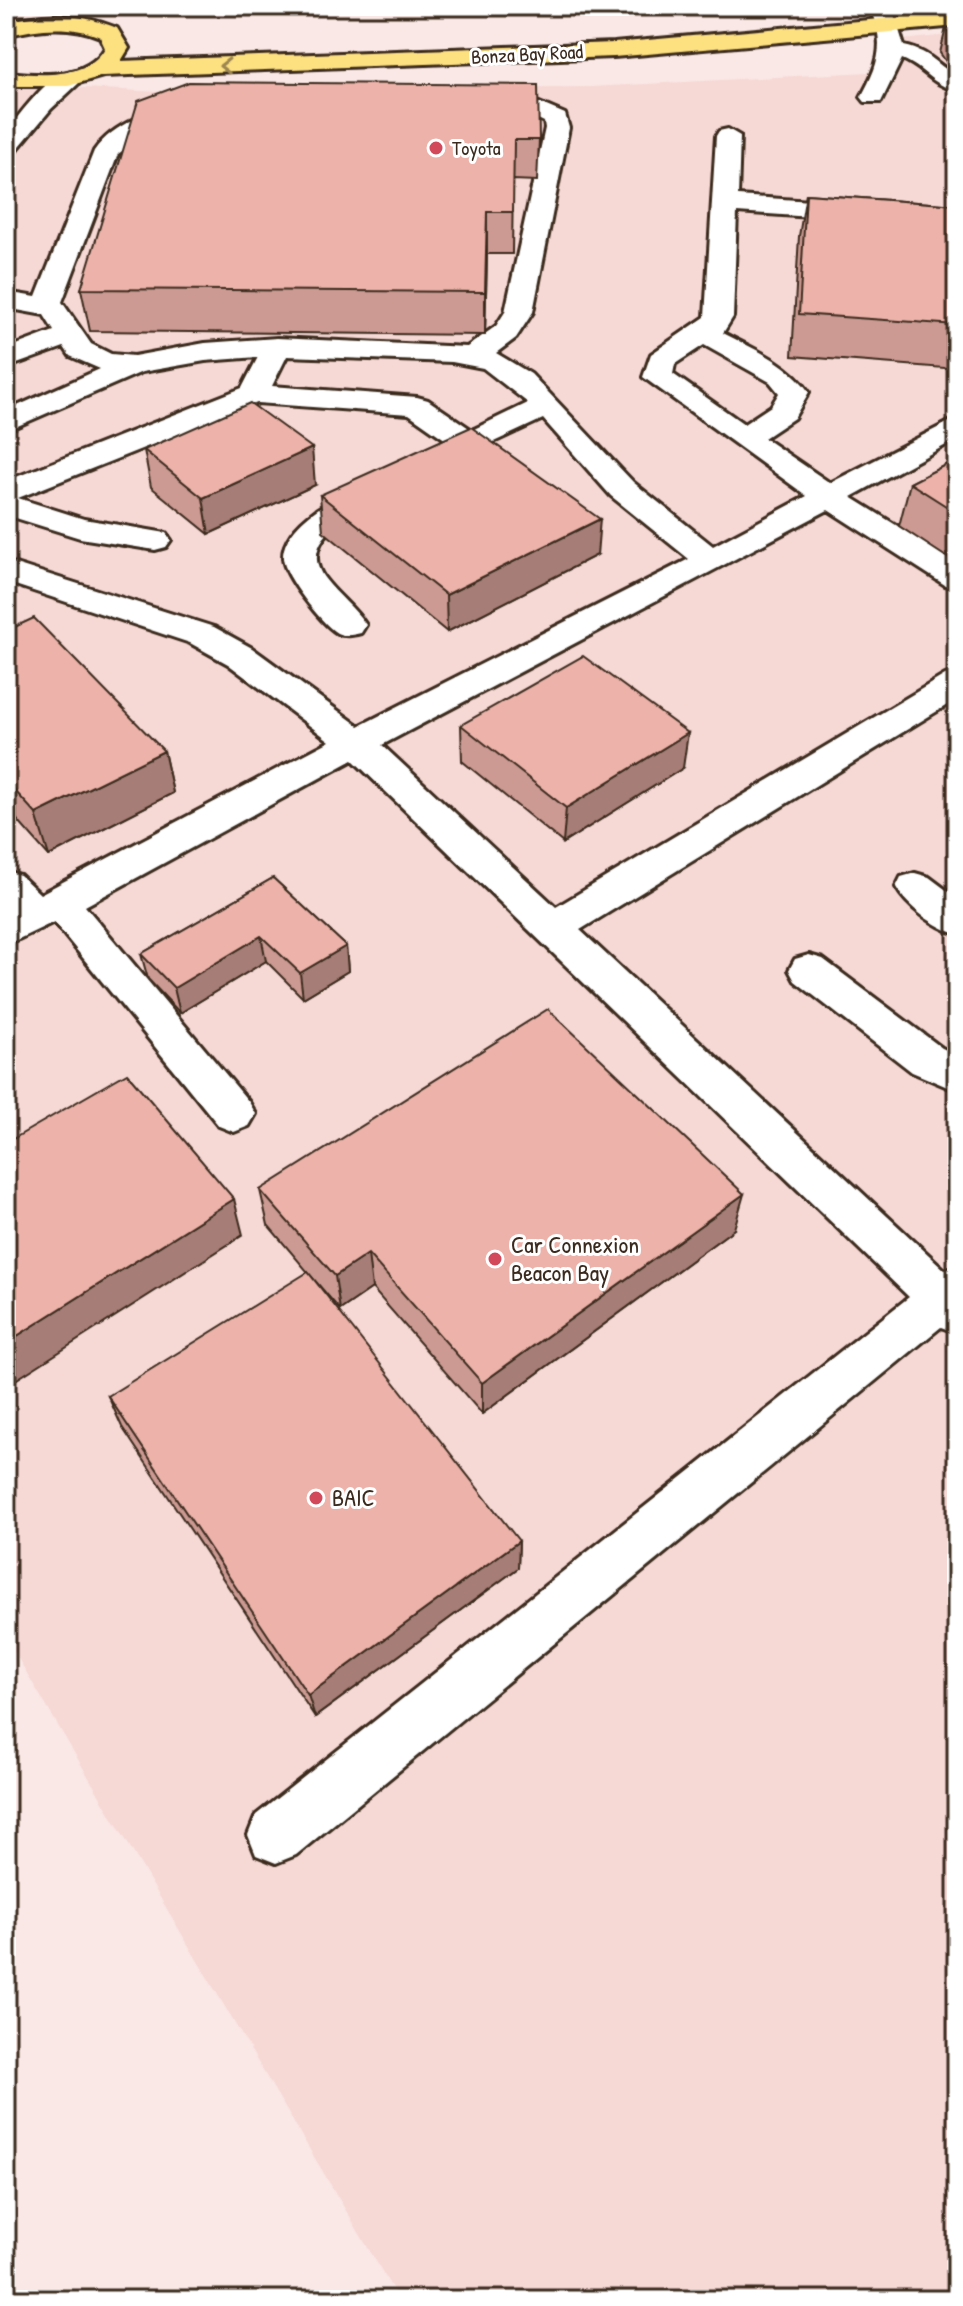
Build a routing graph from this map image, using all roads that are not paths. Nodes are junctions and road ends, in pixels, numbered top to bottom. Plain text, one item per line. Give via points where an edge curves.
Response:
1 (946, 6) edge
2 (957, 19) edge
3 (886, 20) junction
4 (6, 29) edge
5 (164, 43) dead end
6 (894, 51) junction
7 (97, 69) junction
8 (71, 78) junction
9 (6, 79) edge
10 (957, 84) edge
11 (873, 97) dead end
12 (458, 108) edge
13 (210, 109) edge
14 (728, 136) dead end
15 (6, 147) edge
16 (725, 203) junction
17 (957, 219) edge
18 (6, 300) edge
19 (47, 304) junction
20 (703, 333) junction
21 (70, 335) junction
22 (277, 347) junction
23 (475, 355) junction
24 (6, 359) edge
25 (134, 365) junction
26 (254, 394) junction
27 (547, 405) junction
28 (6, 422) edge
29 (957, 427) edge
30 (743, 438) junction
31 (471, 443) junction
32 (6, 492) edge
33 (829, 497) junction
34 (6, 505) edge
35 (155, 540) dead end
36 (711, 561) junction
37 (6, 571) edge
38 (957, 578) edge
39 (349, 625) dead end
40 (957, 683) edge
41 (357, 742) junction
42 (6, 885) edge
43 (915, 887) dead end
44 (34, 916) edge
45 (957, 919) edge
46 (550, 929) junction
47 (809, 970) dead end
48 (957, 1074) edge
49 (234, 1114) dead end
50 (952, 1298) edge
51 (276, 1835) dead end

1 - 3 main road, Bonza Bay Road
2 - 3 main road, Bonza Bay Road
3 - 5 main road, Bonza Bay Road via 446,49
3 - 6 lane
3 -> 7 main road, Bonza Bay Road via 614,50
4 - 7 main road via 38,22 79,23 124,41
6 - 10 lane via 913,54
6 - 11 lane
7 - 8 main road, Bonza Bay Road
8 - 9 main road, Bonza Bay Road
8 - 15 lane
12 - 23 lane via 537,109 556,119 557,128 519,312 506,332
13 - 19 lane via 156,119 120,137 107,151
14 - 16 lane
16 - 17 lane
16 - 20 lane via 719,317
18 - 19 lane
19 - 21 lane via 59,312
20 - 30 lane via 661,360 658,377
20 - 30 lane via 780,376 794,392 783,412
21 - 24 lane
21 - 25 lane via 93,359
22 - 23 lane
22 - 25 lane via 205,352
22 - 26 lane
23 - 27 lane via 505,368
25 - 28 lane
26 - 31 lane via 417,406
26 - 32 lane
27 - 31 lane
27 - 36 lane via 622,489
29 - 33 lane
30 - 33 lane
31 - 39 lane via 330,516 301,545 298,558 304,573
33 - 36 lane
33 - 38 lane
34 - 35 lane via 80,528
36 - 41 lane
37 - 41 lane via 202,635 240,656
40 - 46 lane
41 - 44 lane
41 - 46 lane
42 - 44 lane
43 - 45 lane
44 - 49 lane
46 - 50 lane
47 - 48 lane via 927,1060
50 - 51 lane

